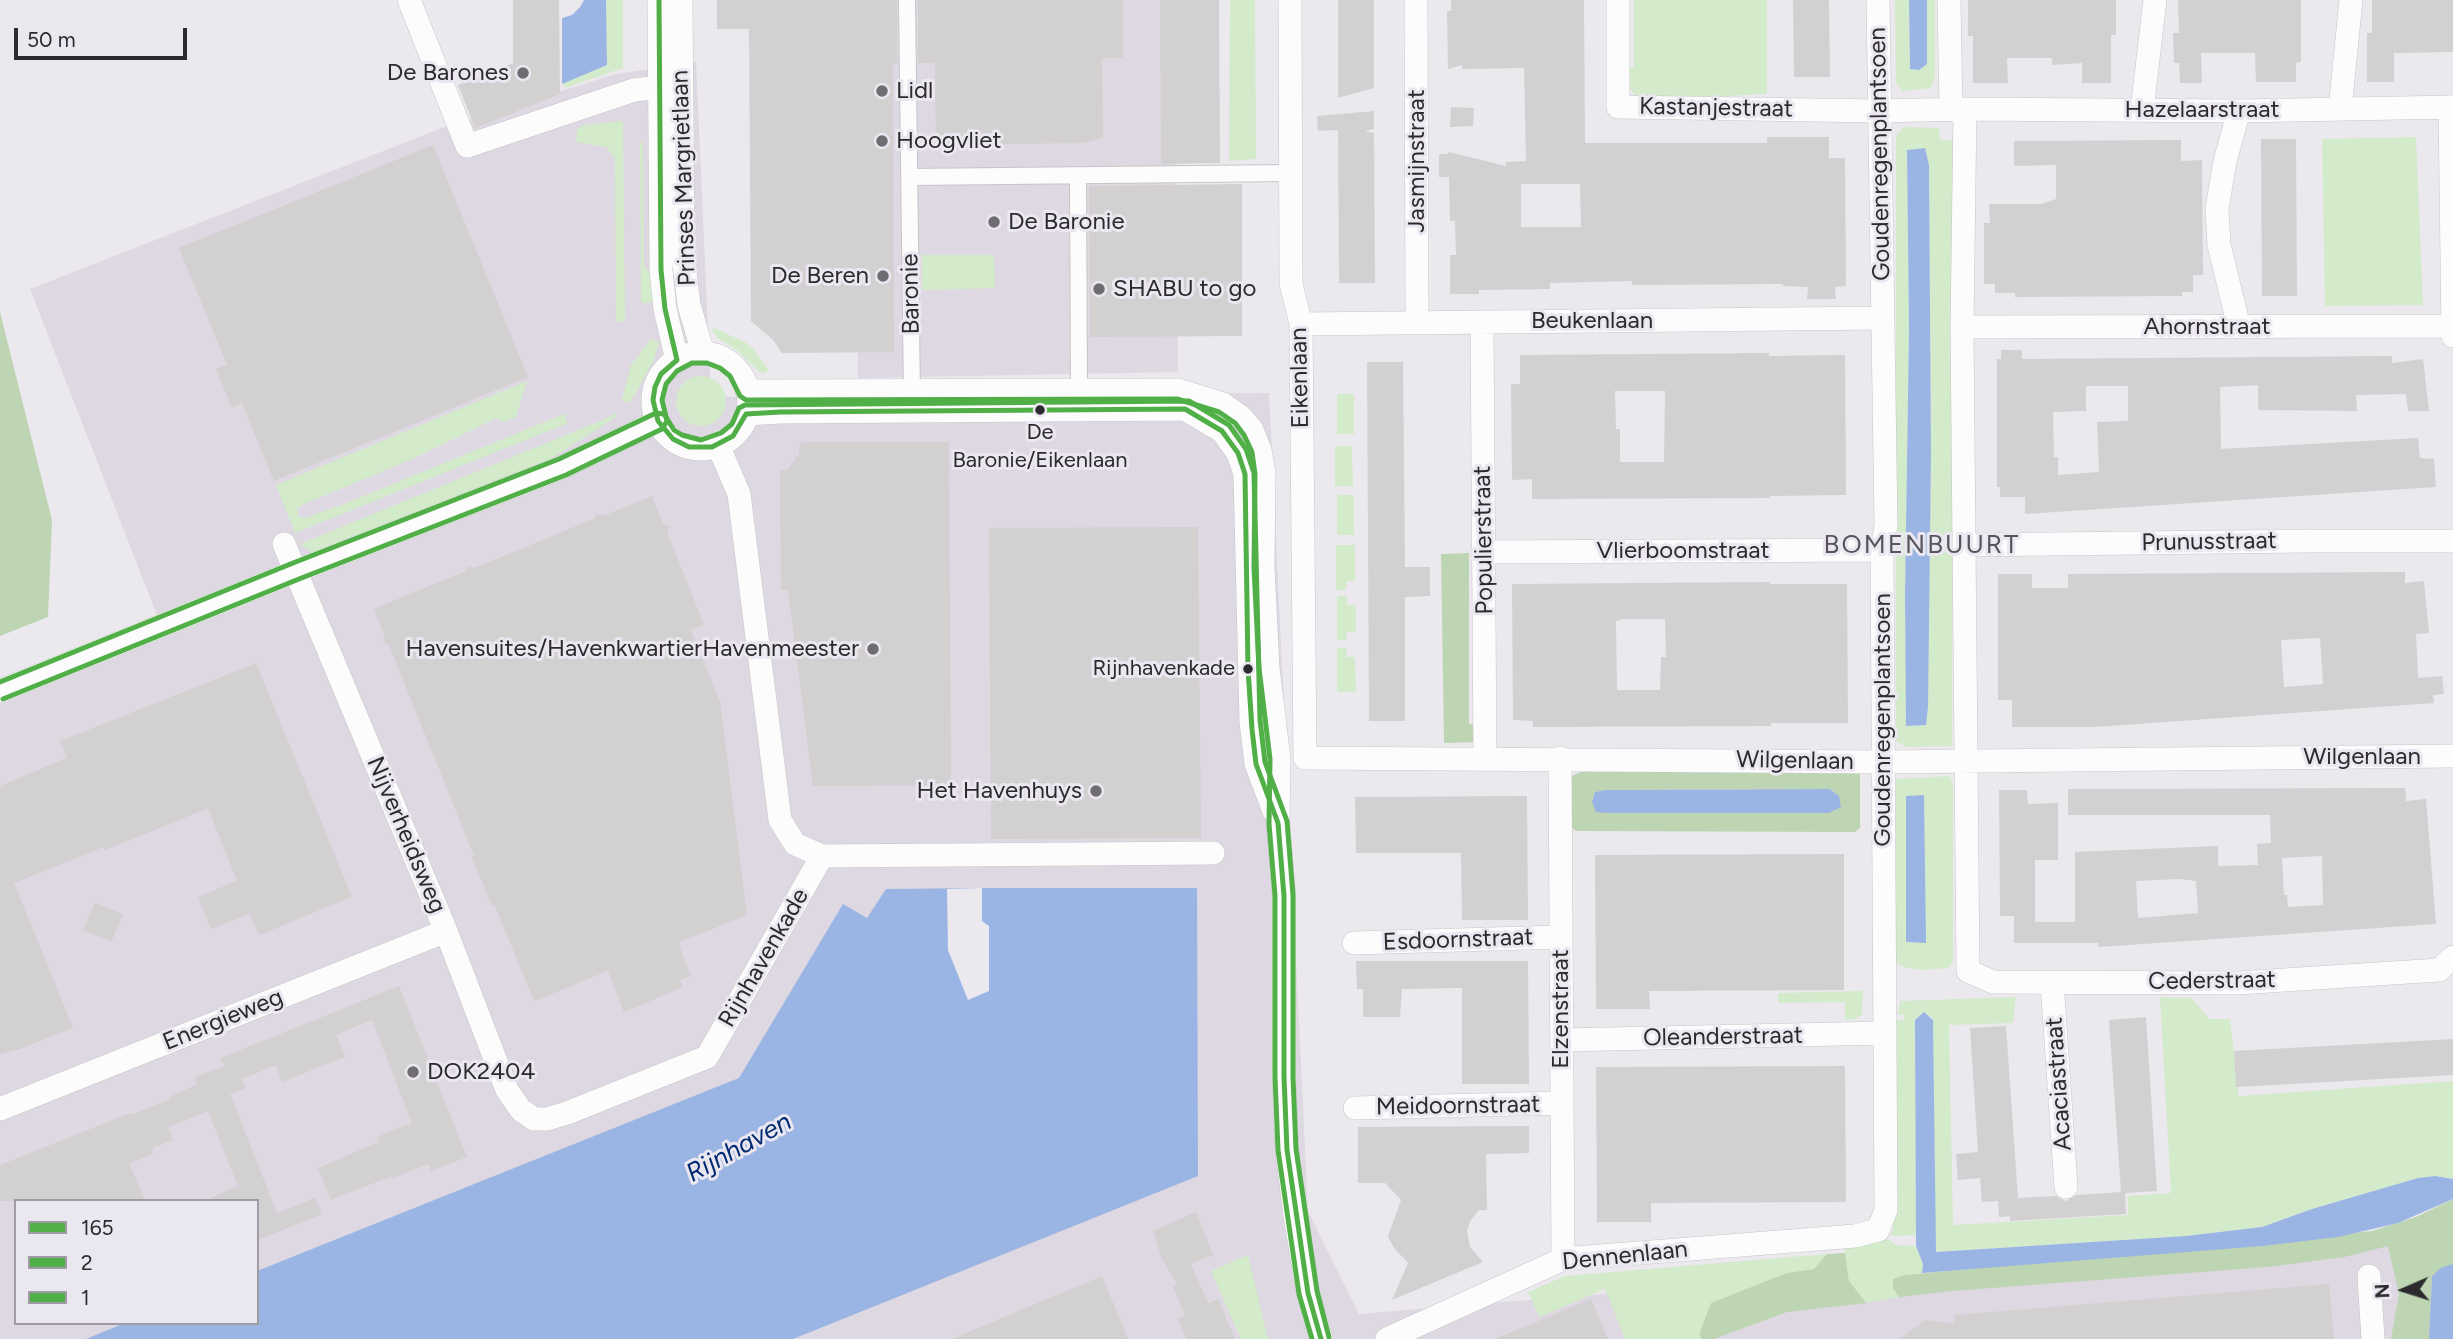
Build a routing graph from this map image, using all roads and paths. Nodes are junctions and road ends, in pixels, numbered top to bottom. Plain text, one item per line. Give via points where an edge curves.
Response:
1 (409, 0) edge
2 (659, 0) edge
3 (681, 0) edge
4 (907, 0) edge
5 (1290, 0) edge
6 (1416, 0) edge
7 (1618, 0) edge
8 (1878, 0) edge
9 (1949, 0) edge
10 (2155, 0) edge
11 (2351, 0) edge
12 (660, 87) junction
13 (2451, 107) edge
14 (1958, 109) junction
15 (2340, 109) junction
16 (2142, 110) junction
17 (1879, 111) junction
18 (2239, 111) junction
19 (1291, 173) junction
20 (1078, 176) junction
21 (910, 177) junction
22 (1882, 318) junction
23 (1482, 322) junction
24 (1417, 323) junction
25 (1301, 324) junction
26 (2452, 326) edge
27 (1962, 327) junction
28 (2239, 327) junction
29 (2453, 336) edge
30 (703, 353) junction
31 (677, 360) junction
32 (1079, 390) junction
33 (912, 401) junction
34 (747, 403) junction
35 (658, 421) junction
36 (718, 445) junction
37 (2453, 541) edge
38 (285, 544) dead end
39 (1965, 545) junction
40 (1882, 550) junction
41 (1484, 552) junction
42 (296, 571) junction
43 (0, 691) edge
44 (2453, 756) edge
45 (1306, 758) joint
46 (1485, 758) junction
47 (1560, 758) junction
48 (1967, 760) junction
49 (1883, 762) junction
50 (1278, 823) junction
51 (1213, 853) dead end
52 (822, 856) junction
53 (446, 931) junction
54 (1561, 936) junction
55 (1354, 943) dead end
56 (2453, 957) edge
57 (2052, 982) junction
58 (1885, 1033) junction
59 (1562, 1040) junction
60 (1562, 1103) junction
61 (1355, 1108) dead end
62 (0, 1109) edge
63 (534, 1119) joint
64 (2066, 1186) dead end
65 (1878, 1230) joint
66 (1563, 1259) junction
67 (2369, 1276) dead end
68 (1321, 1339) edge
69 (1387, 1339) edge
70 (2373, 1339) edge

1 - 12 street via 467,146 634,90
2 - 12 street, Prinses Margrietlaan
3 - 30 street, Prinses Margrietlaan via 683,255 689,305
4 - 21 street, Baronie
5 - 19 street, Eikenlaan
6 - 24 street, Jasmijnstraat
7 - 17 street, Kastanjestraat via 1618,107
8 - 17 street, Goudenregenplantsoen
9 - 14 street
10 - 16 street
11 - 15 street
12 - 31 street, Prinses Margrietlaan via 661,270
13 - 15 street, Hazelaarstraat
13 - 26 street
14 - 16 street, Hazelaarstraat
14 - 17 street, Hazelaarstraat
14 - 27 street
15 - 18 street, Hazelaarstraat
16 - 18 street, Hazelaarstraat
17 - 22 street, Goudenregenplantsoen
18 - 28 street via 2217,209 2219,245
19 - 20 street
19 - 25 street, Eikenlaan via 1291,284
20 - 21 street
20 - 32 street
21 - 33 street, Baronie
22 - 23 street, Beukenlaan
22 - 40 street, Goudenregenplantsoen via 1886,525
23 - 24 street, Beukenlaan
23 - 41 street, Populierstraat
24 - 25 street, Beukenlaan
25 - 45 street, Eikenlaan
26 - 28 street, Ahornstraat
26 - 29 street
27 - 28 street, Ahornstraat
27 - 39 street
30 - 31 street
30 - 34 street via 729,363 741,375
31 - 35 street via 655,387
32 - 33 street
32 - 50 street via 1178,390 1223,404 1252,430 1264,473 1264,580 1279,759
33 - 34 street via 780,412
33 - 50 street via 1185,409 1222,431 1238,453 1245,474 1251,721 1256,764
34 - 36 street via 739,429
35 - 36 street via 668,436 683,445 701,449
35 - 42 street via 563,467
36 - 52 street via 738,494 780,820 795,844
37 - 39 street, Prunusstraat
38 - 42 street, Nijverheidsweg
39 - 48 street
40 - 41 street, Vlierboomstraat
40 - 49 street, Goudenregenplantsoen
41 - 46 street, Populierstraat
42 - 43 street
42 - 53 street, Nijverheidsweg
44 - 48 street, Wilgenlaan
45 - 46 street, Wilgenlaan
46 - 47 street, Wilgenlaan
47 - 49 street, Wilgenlaan
47 - 54 street, Elzenstraat
48 - 49 street, Wilgenlaan
48 - 57 street, Cederstraat via 1968,971 1993,982
49 - 58 street, Goudenregenplantsoen
50 - 68 street via 1284,896 1287,1150 1306,1280
51 - 52 street
52 - 63 street, Rijnhavenkade via 707,1057 567,1114
53 - 62 street, Energieweg
53 - 63 street, Nijverheidsweg via 507,1090
54 - 55 street, Esdoornstraat
54 - 59 street, Elzenstraat
56 - 57 street, Cederstraat via 2439,971 2251,983
57 - 64 street, Acaciastraat
58 - 59 street, Oleanderstraat
58 - 65 street, Goudenregenplantsoen via 1886,1210
59 - 60 street, Elzenstraat
60 - 61 street, Meidoornstraat
60 - 66 street, Elzenstraat
65 - 66 street, Dennenlaan via 1855,1236
66 - 69 street, Dennenlaan
67 - 70 street

